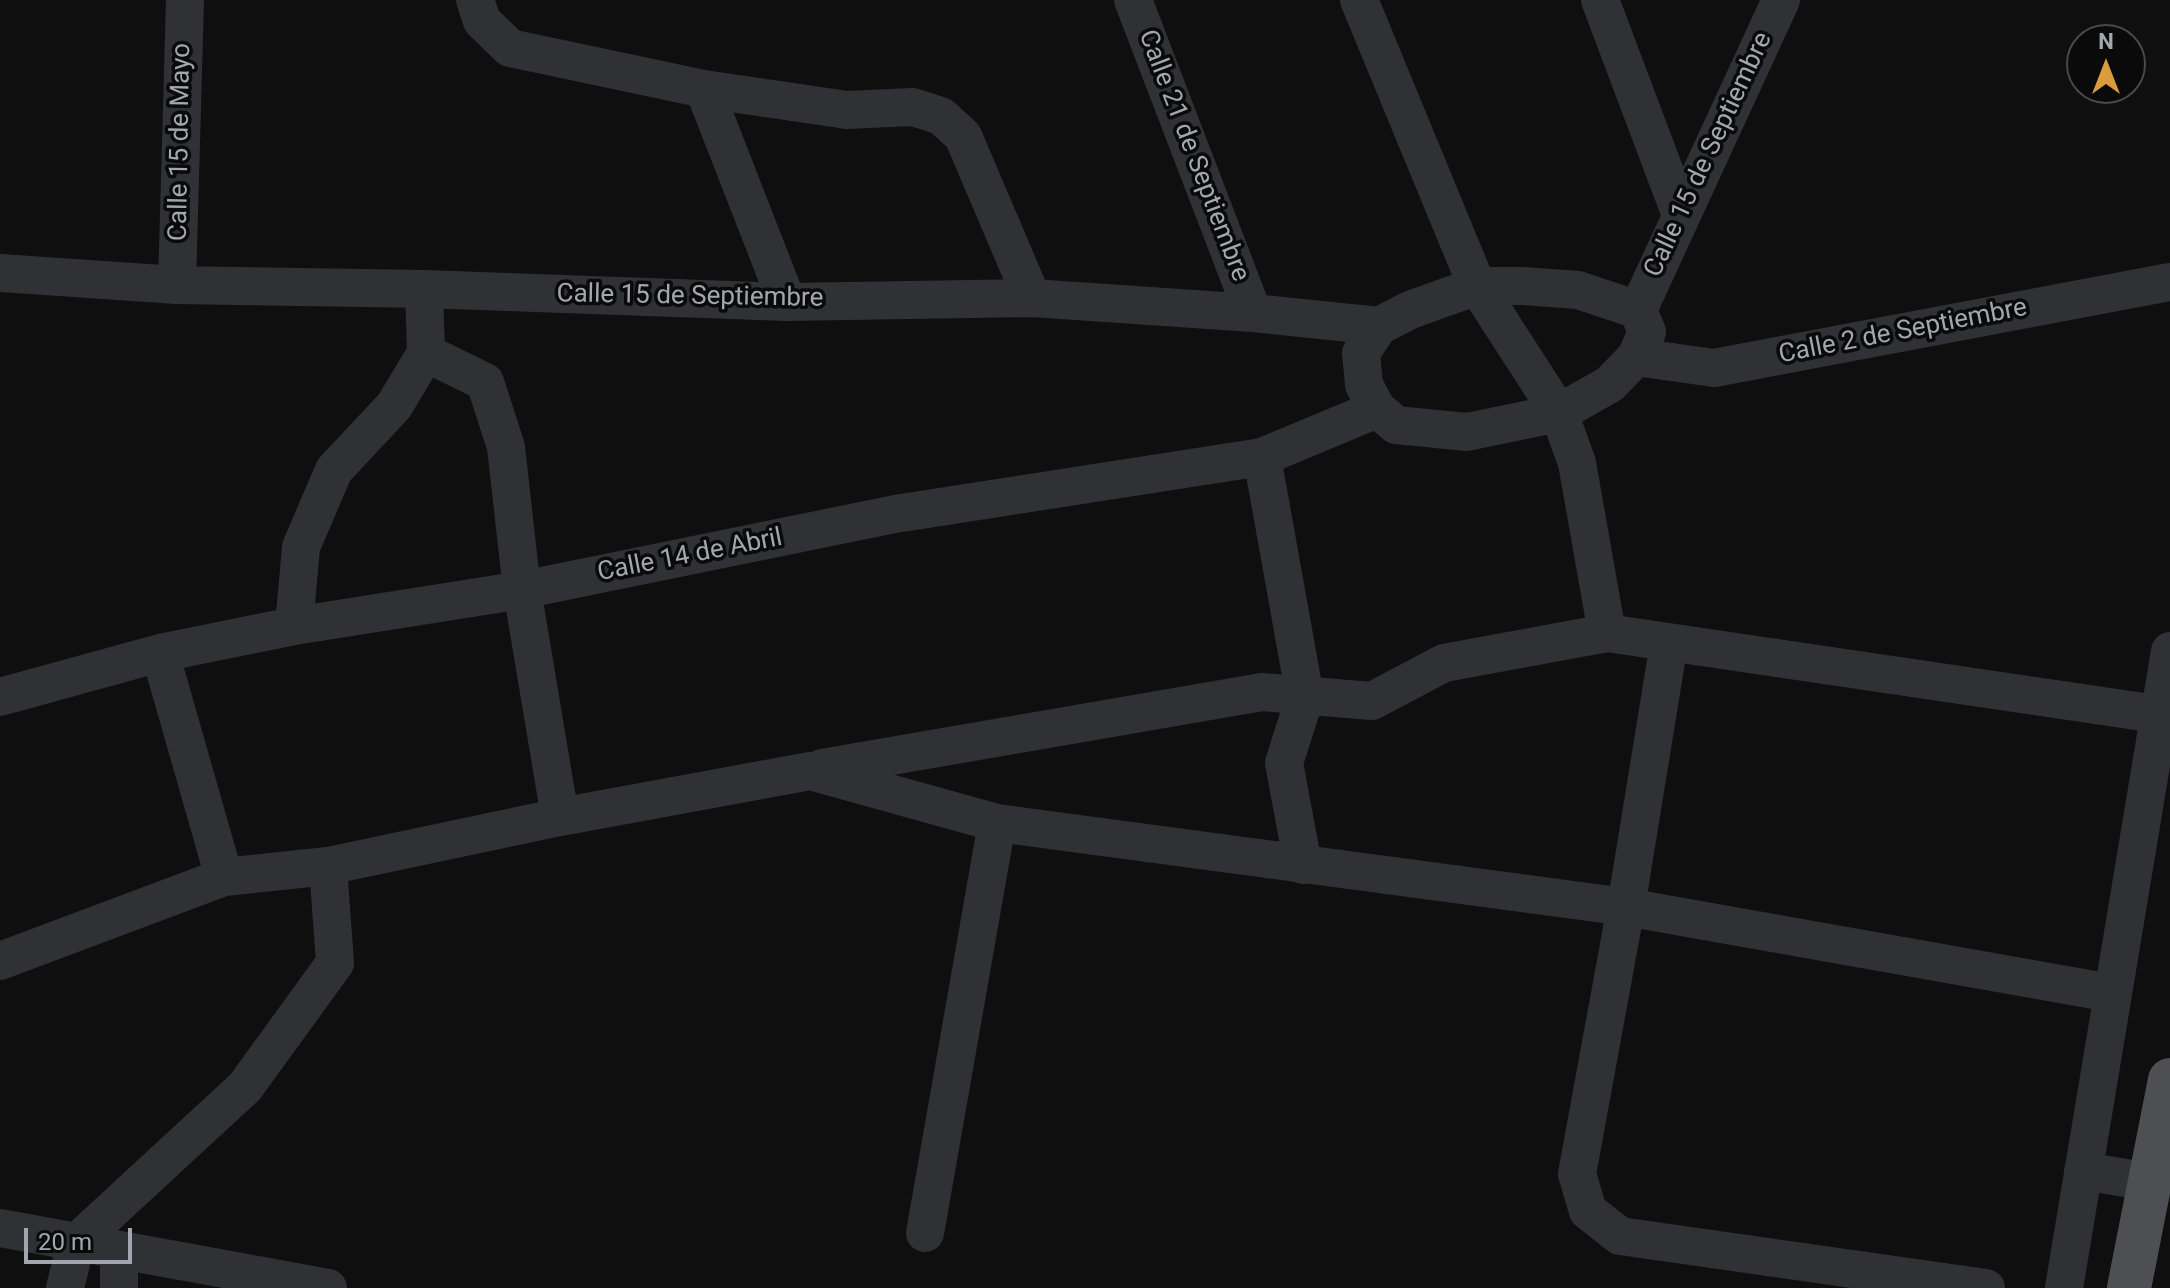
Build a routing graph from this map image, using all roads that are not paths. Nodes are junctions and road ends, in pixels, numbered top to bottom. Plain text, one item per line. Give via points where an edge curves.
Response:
1 (185, 0) edge
2 (475, 0) edge
3 (1133, 0) edge
4 (1359, 0) edge
5 (1600, 0) edge
6 (1781, 0) edge
7 (704, 89) junction
8 (1681, 215) junction
9 (0, 273) edge
10 (2170, 282) edge
11 (177, 285) junction
12 (1477, 286) junction
13 (424, 289) junction
14 (1032, 298) junction
15 (787, 302) junction
16 (1638, 310) junction
17 (1253, 313) junction
18 (1379, 326) junction
19 (426, 353) junction
20 (1636, 357) junction
21 (1377, 409) junction
22 (1559, 413) junction
23 (1262, 457) junction
24 (522, 590) junction
25 (294, 626) junction
26 (1607, 633) junction
27 (1669, 643) junction
28 (2170, 651) edge
29 (160, 653) junction
30 (0, 697) edge
31 (1305, 697) junction
32 (2164, 715) edge
33 (810, 771) junction
34 (560, 817) junction
35 (997, 823) junction
36 (1303, 865) junction
37 (328, 866) junction
38 (224, 877) junction
39 (1626, 907) junction
40 (0, 961) edge
41 (2111, 993) junction
42 (2170, 1080) edge
43 (2083, 1171) junction
44 (2150, 1182) junction
45 (0, 1228) edge
46 (925, 1233) dead end
47 (76, 1243) junction
48 (119, 1250) junction
49 (65, 1288) edge
50 (119, 1288) edge
51 (328, 1288) edge
52 (1986, 1288) edge
53 (2064, 1288) edge
54 (2129, 1288) edge

1 - 11 street, Calle 15 de Mayo
2 - 7 street via 482,21 510,48
3 - 17 street, Calle 21 de Septiembre
4 - 12 street
5 - 8 street
6 - 8 street, Calle 15 de Septiembre
7 - 14 street via 847,110 913,107 941,116 963,136
7 - 15 street
8 - 16 street, Calle 15 de Septiembre
9 - 11 street, Calle 15 de Septiembre
10 - 20 street, Calle 2 de Septiembre via 1714,368
11 - 13 street, Calle 15 de Septiembre
12 - 16 street via 1578,290
12 - 18 street
12 - 22 street
13 - 15 street, Calle 15 de Septiembre
13 - 19 street
14 - 15 street, Calle 15 de Septiembre
14 - 17 street, Calle 15 de Septiembre
16 - 20 street via 1647,332
17 - 18 street, Calle 15 de Septiembre
18 - 21 street via 1361,353 1364,385
19 - 24 street via 485,382 506,447
19 - 25 street via 394,406 334,470 301,547
20 - 22 street via 1610,384
21 - 22 street via 1396,425 1467,432
21 - 23 street, Calle 14 de Abril
22 - 26 street via 1577,463
23 - 24 street, Calle 14 de Abril via 895,514
23 - 31 street
24 - 25 street, Calle 14 de Abril
24 - 34 street
25 - 29 street, Calle 14 de Abril
26 - 27 street
26 - 31 street via 1444,663 1372,701
27 - 32 street
27 - 39 street
28 - 32 street
29 - 30 street, Calle 14 de Abril
29 - 38 street
31 - 33 street via 1262,692
31 - 36 street via 1284,763
32 - 41 street
33 - 34 street
33 - 35 street
34 - 37 street
35 - 36 street
35 - 46 street
36 - 39 street
37 - 38 street
37 - 47 street via 335,963 245,1087
38 - 40 street
39 - 41 street
39 - 52 street via 1577,1174 1588,1211 1620,1236
41 - 43 street
42 - 44 main road
43 - 44 street
43 - 53 street
44 - 54 main road
45 - 47 street
47 - 48 street
47 - 49 street
48 - 50 street
48 - 51 street

